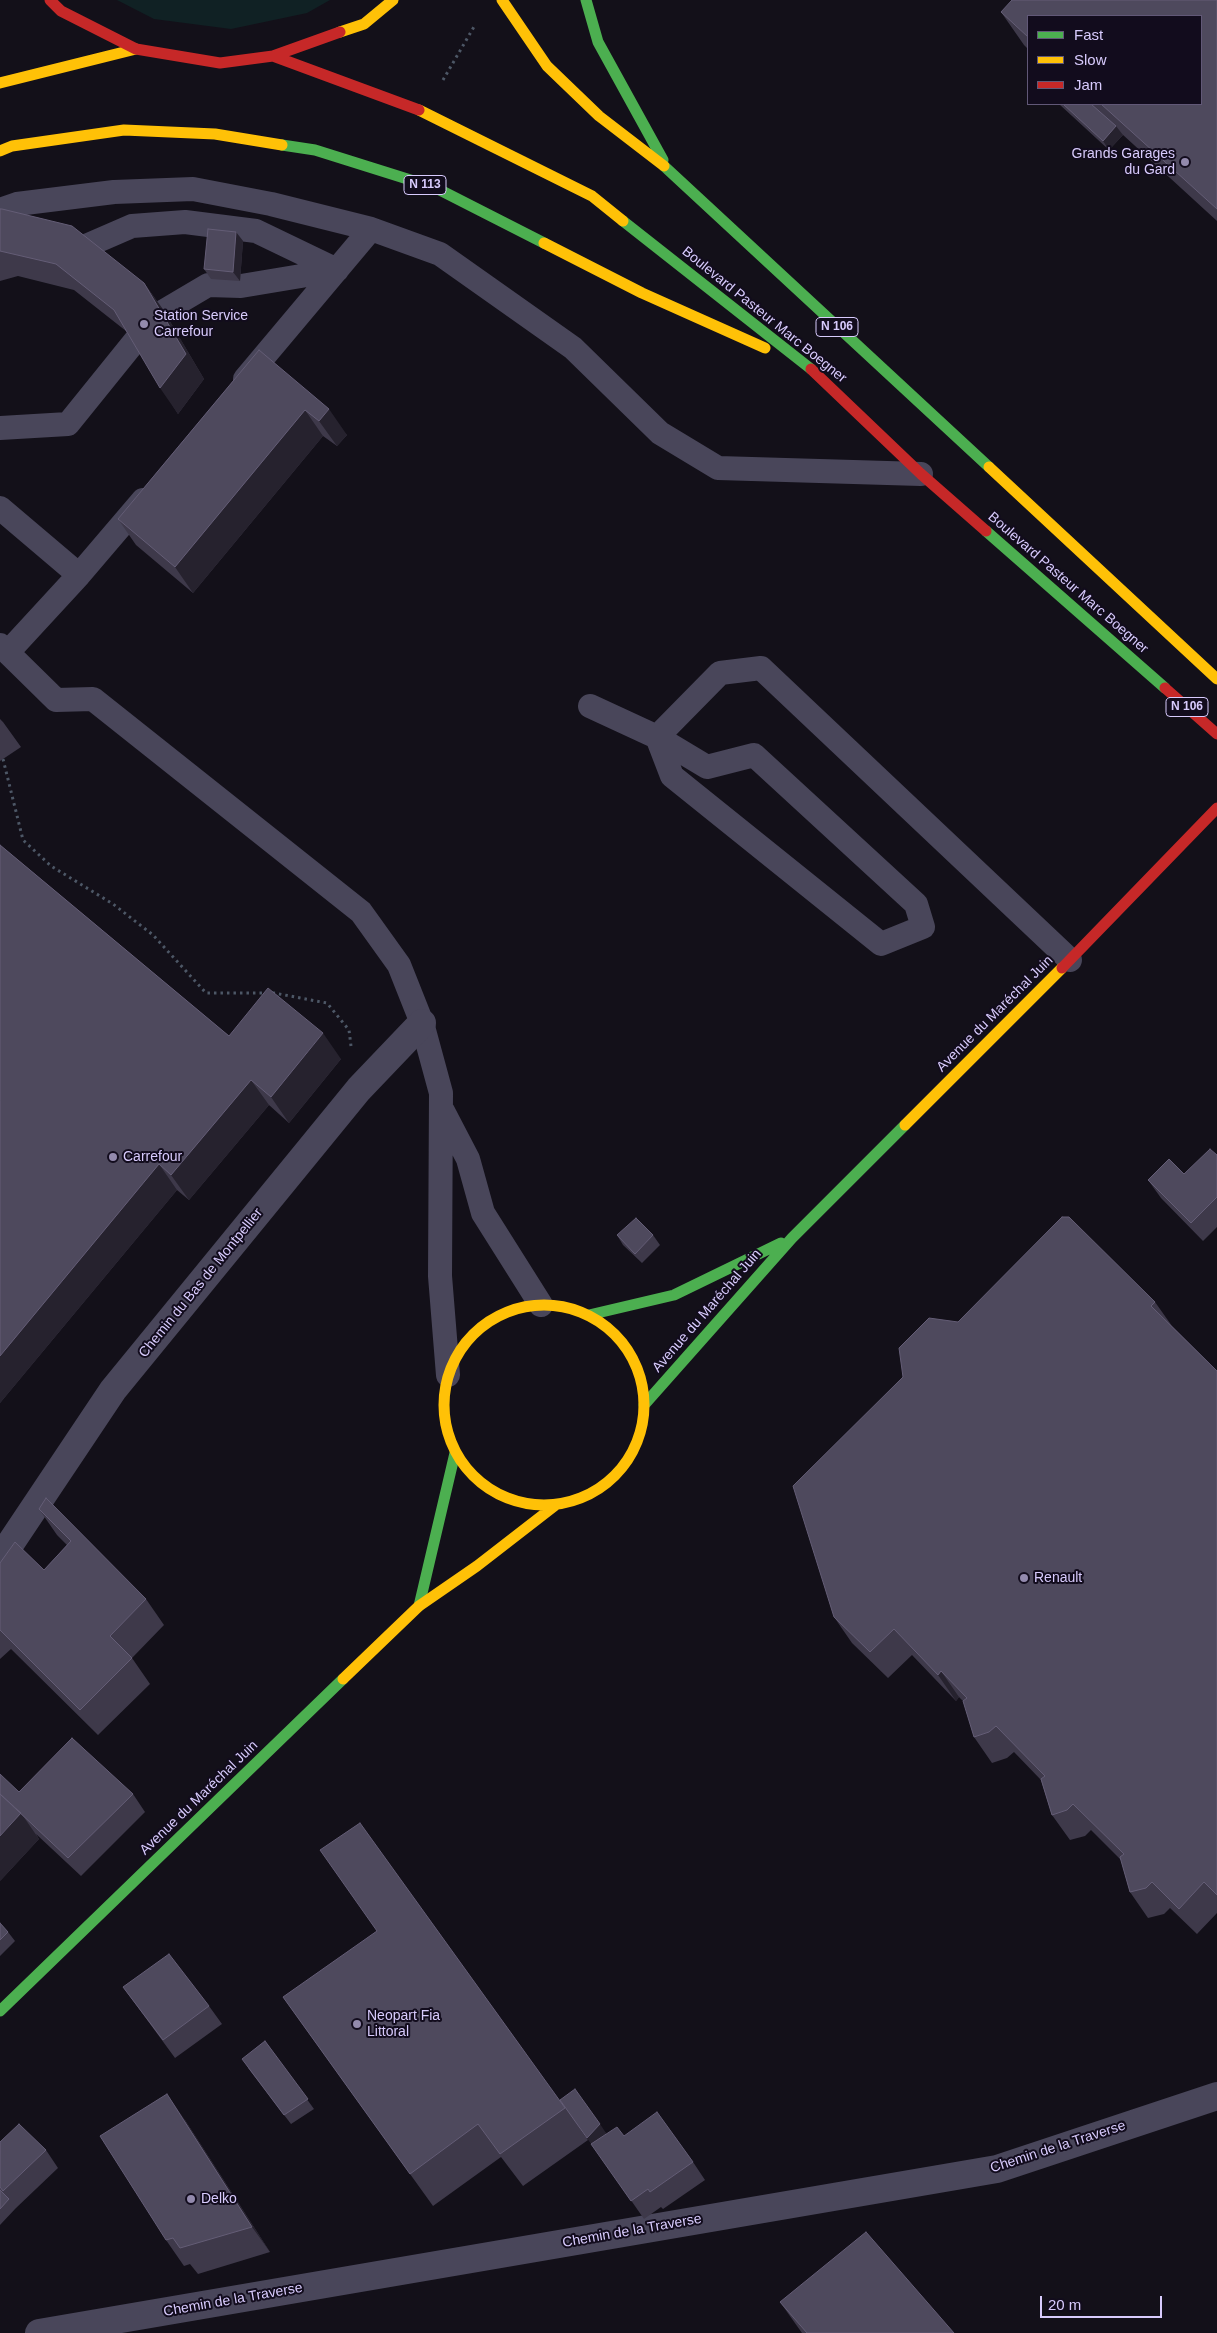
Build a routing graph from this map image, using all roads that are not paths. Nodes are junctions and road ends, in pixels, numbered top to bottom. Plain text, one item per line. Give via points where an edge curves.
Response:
1 (50, 0) edge
2 (393, 0) edge
3 (502, 0) edge
4 (586, 0) edge
5 (136, 49) junction
6 (273, 56) junction
7 (0, 83) edge
8 (0, 151) edge
9 (669, 170) junction
10 (0, 210) edge
11 (371, 229) junction
12 (79, 248) edge
13 (337, 270) junction
14 (164, 311) dead end
15 (134, 341) edge
16 (816, 374) junction
17 (230, 396) edge
18 (0, 428) edge
19 (921, 474) junction
20 (154, 486) edge
21 (0, 508) edge
22 (79, 575) junction
23 (4, 649) edge
24 (1217, 679) edge
25 (590, 706) dead end
26 (1217, 734) edge
27 (657, 737) junction
28 (1217, 808) edge
29 (1070, 960) junction
30 (422, 1023) junction
31 (441, 1107) junction
32 (792, 1238) junction
33 (541, 1305) junction
34 (589, 1316) junction
35 (448, 1375) junction
36 (644, 1405) junction
37 (455, 1453) junction
38 (557, 1504) junction
39 (0, 1559) edge
40 (419, 1606) junction
41 (0, 2011) edge
42 (1217, 2096) edge
43 (39, 2333) edge

1 - 5 main road via 61,11
2 - 6 main road via 364,24
3 - 9 main road, Boulevard Pasteur Marc Boegner / N 106 via 547,66 599,116
4 - 9 main road via 598,42
5 - 6 main road via 220,63
5 - 7 main road
6 - 16 main road, Boulevard Pasteur Marc Boegner / N 106 via 428,113 592,196
8 - 16 main road, N 113 via 12,146 124,130 216,134 315,150 436,188 642,293 738,334
9 - 24 main road, Boulevard Pasteur Marc Boegner / N 106
10 - 11 lane via 17,204 114,192 193,189
11 - 13 lane
11 - 19 lane via 440,254 573,348 660,433 718,468
12 - 13 lane via 132,226 185,222 256,231
13 - 14 lane via 241,286 208,285
13 - 17 lane
15 - 18 lane via 68,424
16 - 19 main road, Boulevard Pasteur Marc Boegner / N 106
19 - 26 main road, Boulevard Pasteur Marc Boegner / N 106
20 - 22 lane
21 - 22 lane
22 - 23 lane
23 - 30 lane via 56,700 93,698 361,912 399,965
25 - 27 lane
27 - 27 lane via 672,776 881,944 923,927 916,904 754,755 707,767
27 - 29 lane via 720,673 761,668
28 - 29 main road, Avenue du Maréchal Juin
29 - 32 main road, Avenue du Maréchal Juin
30 - 31 lane via 436,1072
30 - 39 street, Chemin du Bas de Montpellier via 359,1088 114,1390
31 - 33 lane via 468,1159 483,1214
31 - 35 lane via 440,1276
32 - 34 main road, Avenue du Maréchal Juin via 674,1295
32 - 36 main road, Avenue du Maréchal Juin
33 - 34 main road via 566,1307
33 - 35 main road via 510,1311 482,1326 457,1353
34 - 36 main road via 612,1331 629,1352 640,1377
35 - 37 main road via 443,1401 446,1428
36 - 38 main road via 640,1433 628,1458 610,1480 585,1496
37 - 38 main road via 474,1477 498,1495 526,1504
37 - 40 main road
38 - 40 main road, Avenue du Maréchal Juin
40 - 41 main road, Avenue du Maréchal Juin
42 - 43 street, Chemin de la Traverse via 997,2169

